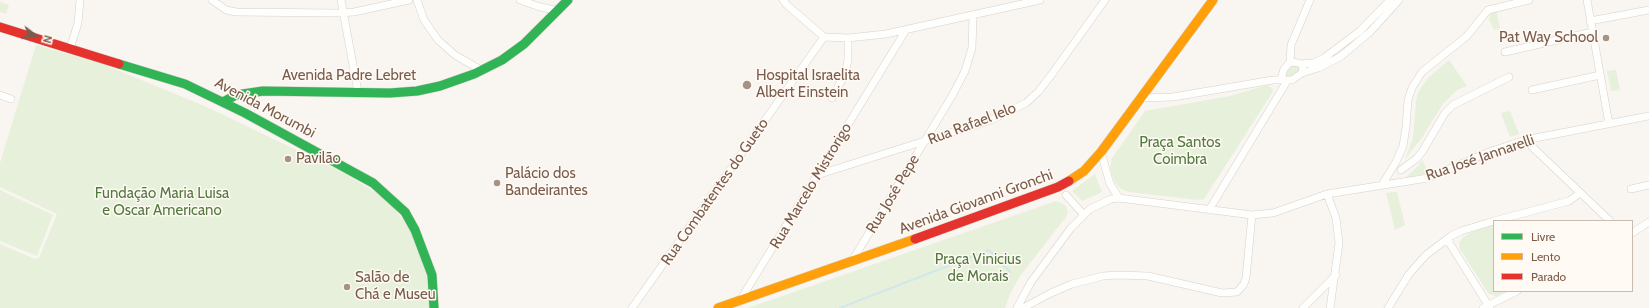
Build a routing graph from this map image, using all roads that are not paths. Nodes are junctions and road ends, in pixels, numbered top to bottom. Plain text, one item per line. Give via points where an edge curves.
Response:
1 (80, 0) edge
2 (212, 0) edge
3 (341, 0) edge
4 (409, 0) edge
5 (417, 0) edge
6 (520, 0) edge
7 (568, 0) edge
8 (783, 0) edge
9 (1040, 0) edge
10 (1105, 0) edge
11 (1213, 0) edge
12 (1310, 0) edge
13 (1390, 0) edge
14 (1399, 0) edge
15 (1529, 0) edge
16 (1587, 0) edge
17 (1649, 10) edge
18 (558, 11) junction
19 (343, 13) junction
20 (973, 16) junction
21 (1590, 21) junction
22 (0, 26) edge
23 (906, 30) junction
24 (1592, 32) junction
25 (824, 37) junction
26 (848, 38) junction
27 (70, 49) junction
28 (1505, 52) dead end
29 (1290, 62) junction
30 (1302, 68) junction
31 (481, 70) junction
32 (1600, 75) junction
33 (1508, 77) dead end
34 (1284, 80) junction
35 (1532, 90) dead end
36 (358, 92) junction
37 (0, 95) edge
38 (236, 95) junction
39 (832, 98) dead end
40 (1142, 98) junction
41 (10, 99) dead end
42 (224, 102) junction
43 (239, 110) junction
44 (1649, 116) edge
45 (1609, 124) junction
46 (1525, 140) junction
47 (923, 143) junction
48 (1101, 152) junction
49 (1399, 156) junction
50 (1401, 170) junction
51 (817, 175) junction
52 (1406, 181) junction
53 (1382, 185) junction
54 (1649, 185) edge
55 (1631, 189) dead end
56 (1580, 193) junction
57 (1327, 194) junction
58 (1066, 195) dead end
59 (1119, 198) junction
60 (1209, 210) junction
61 (1084, 214) junction
62 (1252, 215) junction
63 (1498, 220) edge
64 (1609, 220) edge
65 (1493, 221) edge
66 (1649, 222) edge
67 (1633, 232) edge
68 (1447, 239) junction
69 (852, 262) junction
70 (1336, 275) junction
71 (1515, 292) edge
72 (741, 300) junction
73 (1487, 307) edge
74 (434, 308) edge
75 (632, 308) edge
76 (718, 308) edge
77 (1017, 308) edge
78 (1023, 308) edge
79 (1303, 308) edge
80 (1330, 308) edge
81 (1388, 308) edge

1 - 27 street via 78,23
2 - 19 street via 226,10 236,12
3 - 19 street
4 - 19 street
5 - 31 street via 424,20 438,40 455,55
6 - 18 street
7 - 18 main road, Avenida Padre Lebret
8 - 25 street
9 - 20 street
10 - 47 street, Rua Rafael Ielo via 1039,91 1026,103 991,120
11 - 40 main road, Avenida Giovanni Gronchi
12 - 29 street via 1291,45
13 - 30 street via 1360,31 1324,58
14 - 30 street via 1370,32 1340,57 1318,68
15 - 49 street via 1488,10 1467,36 1422,72 1408,100 1406,132
16 - 21 street
17 - 21 street
18 - 31 main road, Avenida Padre Lebret via 524,44 502,60
19 - 36 street
20 - 23 street
20 - 47 street, Rua José Pepe via 972,48 965,71
21 - 24 street
22 - 27 main road, Avenida Morumbi
23 - 26 street
23 - 51 street, Rua Marcelo Mistrorigo
24 - 28 street
24 - 32 street
25 - 26 street
25 - 75 street, Rua Combatentes do Gueto
26 - 39 street via 845,74
27 - 42 main road, Avenida Morumbi via 185,84
29 - 30 street
29 - 34 street via 1284,69
30 - 34 street via 1296,79
31 - 36 main road, Avenida Padre Lebret via 440,86 417,91
32 - 35 street
32 - 45 street
33 - 50 street via 1453,105 1422,152
34 - 40 street via 1173,97
34 - 60 street
36 - 38 main road, Avenida Padre Lebret via 263,90
37 - 41 street
38 - 42 main road, Avenida Padre Lebret
38 - 43 main road
40 - 48 main road, Avenida Giovanni Gronchi
42 - 43 main road, Avenida Morumbi
43 - 74 main road, Avenida Morumbi via 355,172 390,197 405,212 424,251 432,276
44 - 45 street, Rua José Jannarelli
45 - 46 street, Rua José Jannarelli
46 - 52 street, Rua José Jannarelli via 1428,178
46 - 56 street
47 - 51 street, Rua Rafael Ielo
47 - 69 street, Rua José Pepe
48 - 59 street via 1110,184
48 - 69 main road, Avenida Giovanni Gronchi via 1084,171 1058,187
49 - 50 street
49 - 53 street
50 - 52 street
51 - 72 street, Rua Marcelo Mistrorigo
52 - 53 street, Rua José Jannarelli
53 - 57 street, Rua José Jannarelli
54 - 55 street
56 - 63 street via 1569,201
56 - 64 street
57 - 62 street, Rua José Jannarelli via 1273,213
57 - 70 street via 1338,228
58 - 61 street
59 - 60 street, Rua José Jannarelli
59 - 61 street via 1102,202
60 - 62 street, Rua José Jannarelli
61 - 77 street via 1042,266
62 - 78 street via 1246,278 1237,292 1222,293 1148,276 1103,276 1051,292
65 - 68 street via 1461,231
66 - 67 street
68 - 73 street
68 - 81 street via 1426,255 1409,274
69 - 72 main road, Avenida Giovanni Gronchi
70 - 79 street
70 - 80 street
71 - 73 street
72 - 76 main road, Avenida Giovanni Gronchi

